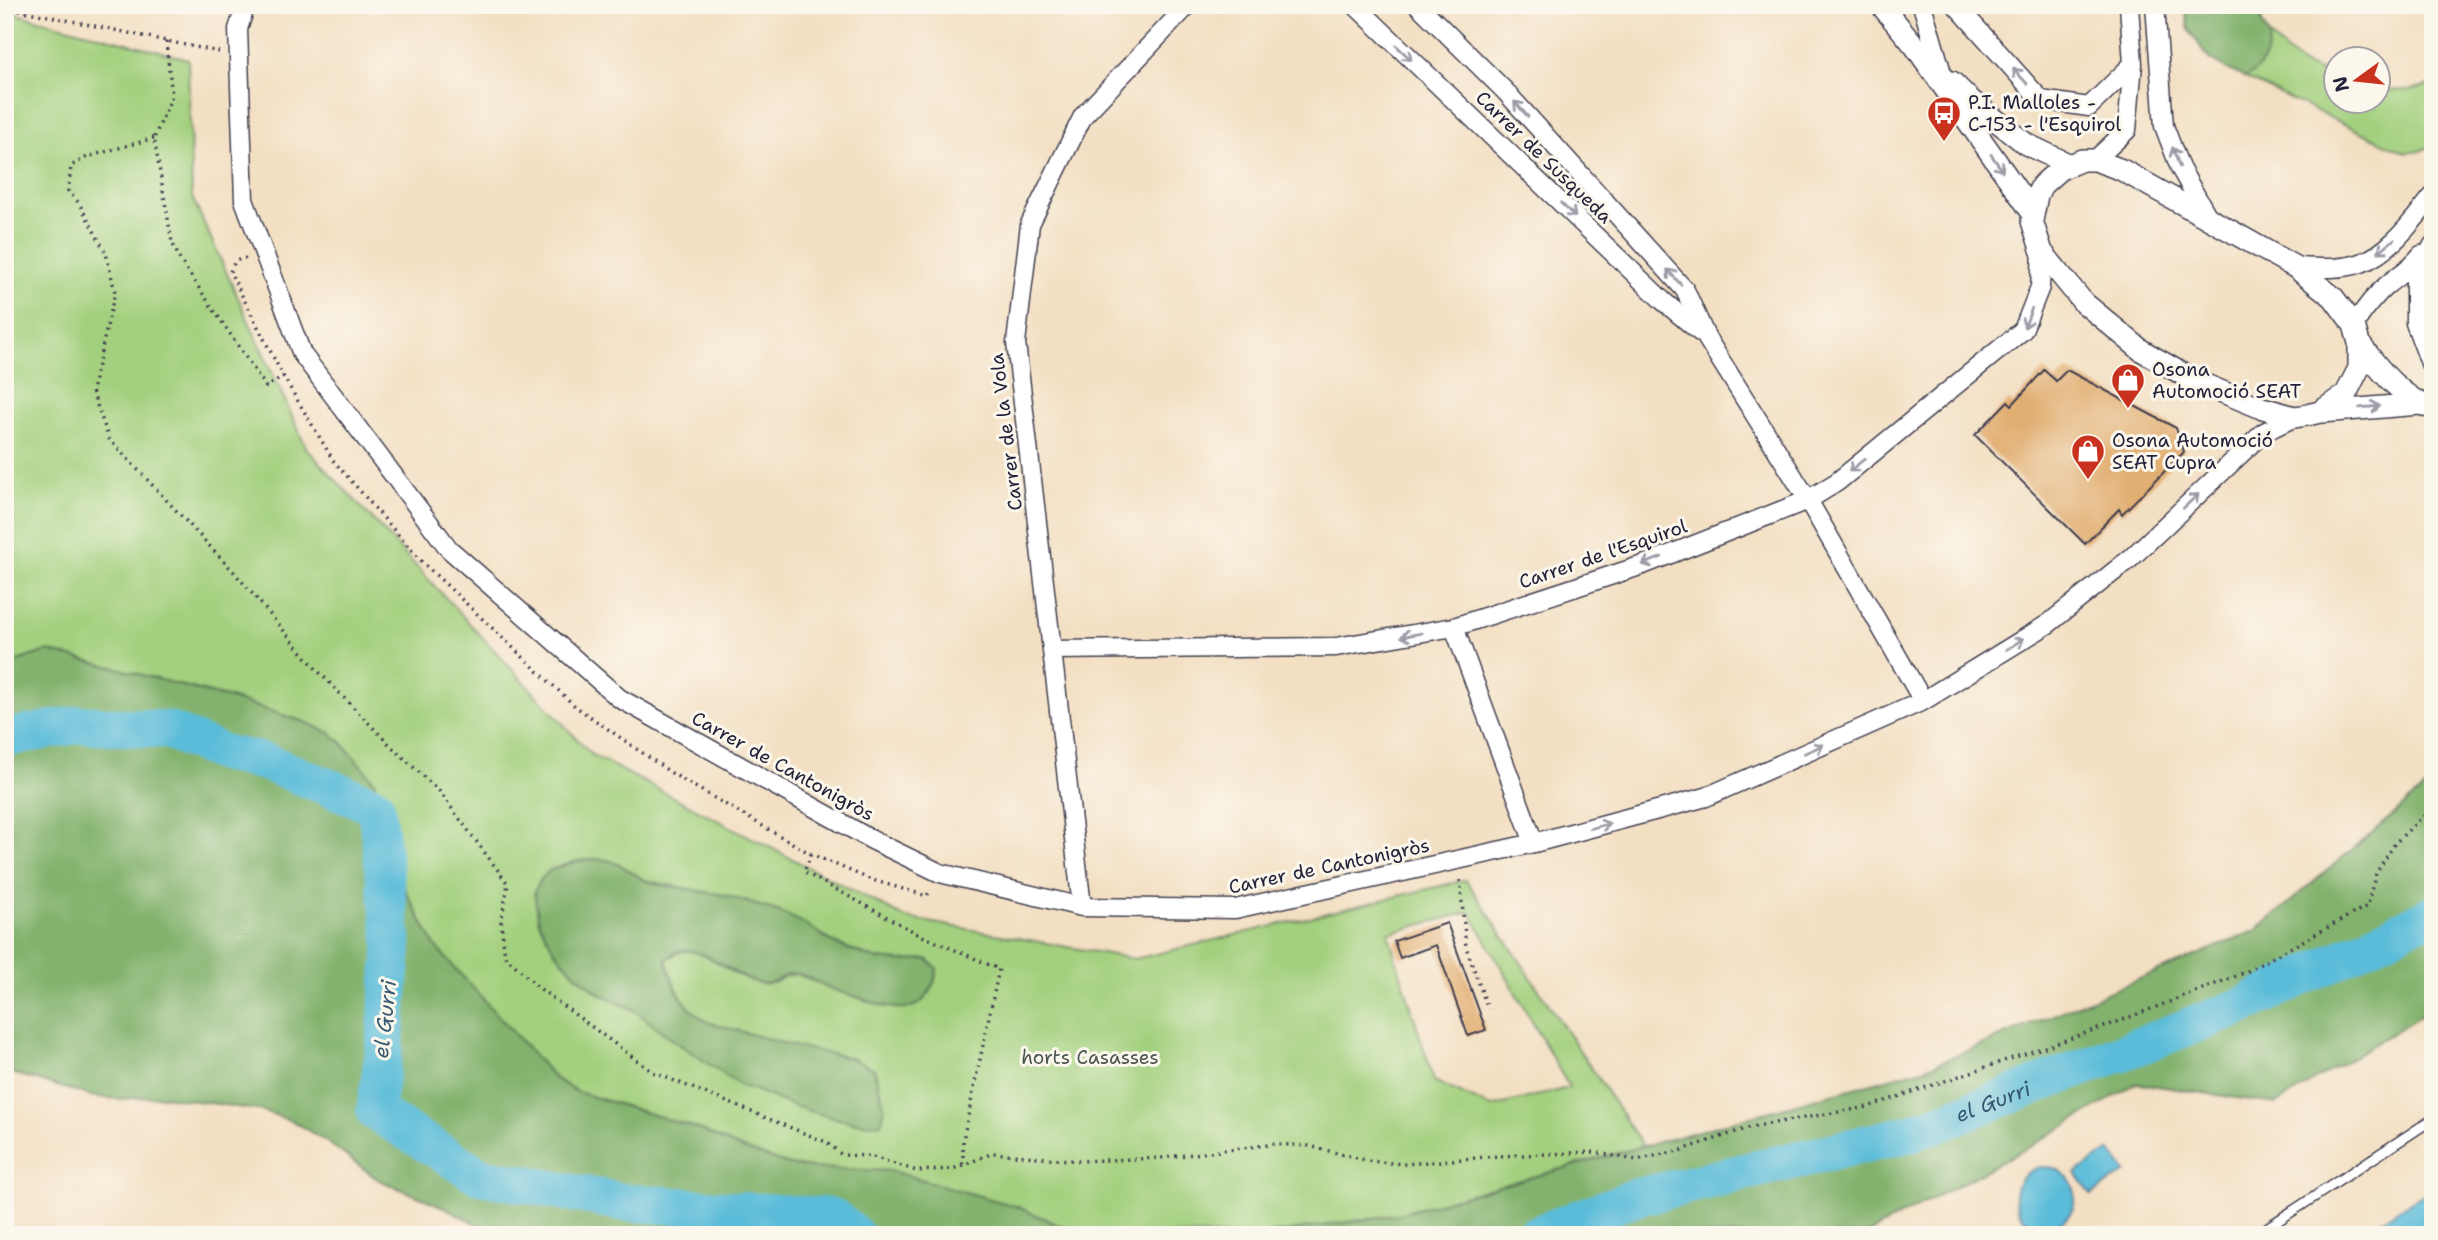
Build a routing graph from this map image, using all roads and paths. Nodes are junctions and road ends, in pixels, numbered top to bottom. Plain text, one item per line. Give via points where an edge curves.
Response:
1 (246, 5) edge
2 (1188, 5) edge
3 (1355, 5) edge
4 (1418, 5) edge
5 (1881, 5) edge
6 (1922, 5) edge
7 (1956, 5) edge
8 (2129, 5) edge
9 (2155, 5) edge
10 (5, 7) edge
11 (166, 41) junction
12 (1915, 46) junction
13 (239, 56) junction
14 (2133, 64) junction
15 (1942, 73) junction
16 (154, 138) junction
17 (100, 154) dead end
18 (2095, 160) junction
19 (2070, 165) junction
20 (2433, 196) edge
21 (2032, 212) junction
22 (2207, 217) junction
23 (2433, 239) edge
24 (2433, 245) edge
25 (2042, 252) junction
26 (2295, 267) junction
27 (2356, 334) junction
28 (1706, 337) junction
29 (2433, 371) edge
30 (282, 376) dead end
31 (2426, 406) edge
32 (2320, 412) junction
33 (2295, 416) junction
34 (1808, 500) junction
35 (1454, 628) junction
36 (1052, 650) junction
37 (1923, 701) junction
38 (1534, 843) junction
39 (811, 854) dead end
40 (1460, 897) dead end
41 (1082, 907) junction
42 (1488, 1009) dead end
43 (2433, 1119) edge
44 (963, 1165) dead end
45 (2256, 1235) edge

1 - 13 street, Carrer de Cantonigròs via 238,29
2 - 36 street, Carrer de la Vola via 1083,116 1030,224 1016,343
3 -> 28 street, Carrer de Susqueda
28 -> 4 street, Carrer de Susqueda via 1685,290 1505,90
5 - 12 street
6 - 15 street
14 -> 7 street via 2089,107 2041,100
8 - 14 street
22 -> 9 street via 2164,126
10 - 11 path
11 - 13 path
11 - 16 path via 172,96
12 - 15 street
12 -> 21 street
13 - 41 street, Carrer de Cantonigròs via 244,200 302,355 449,550 631,705 940,873
14 - 18 street via 2127,130
15 - 19 street via 2026,144
16 - 17 path
16 - 30 path via 172,242 180,260 266,387
18 - 19 street
18 - 22 street
19 - 21 street via 2042,185
20 -> 26 street via 2383,250 2361,263
21 - 25 street
22 - 26 street
23 - 27 street via 2413,265 2367,306
24 - 29 street via 2415,279 2415,323
25 - 33 street via 2083,302 2141,350 2192,379 2259,407
25 -> 34 street, Carrer de l'Esquirol via 2040,287 2023,330 1837,482
26 - 27 street via 2333,297
27 - 31 street via 2383,375
27 - 32 street via 2359,368 2346,394
28 - 34 street, Carrer de Susqueda
32 -> 31 street
32 - 33 street
37 -> 33 street, Carrer de Cantonigròs via 2048,624 2131,558 2264,432
34 -> 35 street, Carrer de l'Esquirol via 1643,565
34 - 37 street, Carrer de Susqueda
35 -> 36 street, Carrer de l'Esquirol via 1336,647
35 - 38 street
36 - 41 street, Carrer de la Vola
38 -> 37 street, Carrer de Cantonigròs via 1706,797
38 - 41 street, Carrer de Cantonigròs via 1235,909
39 - 44 path via 804,872 920,935 999,970 963,1140
40 - 42 path via 1466,947
43 - 45 lane

